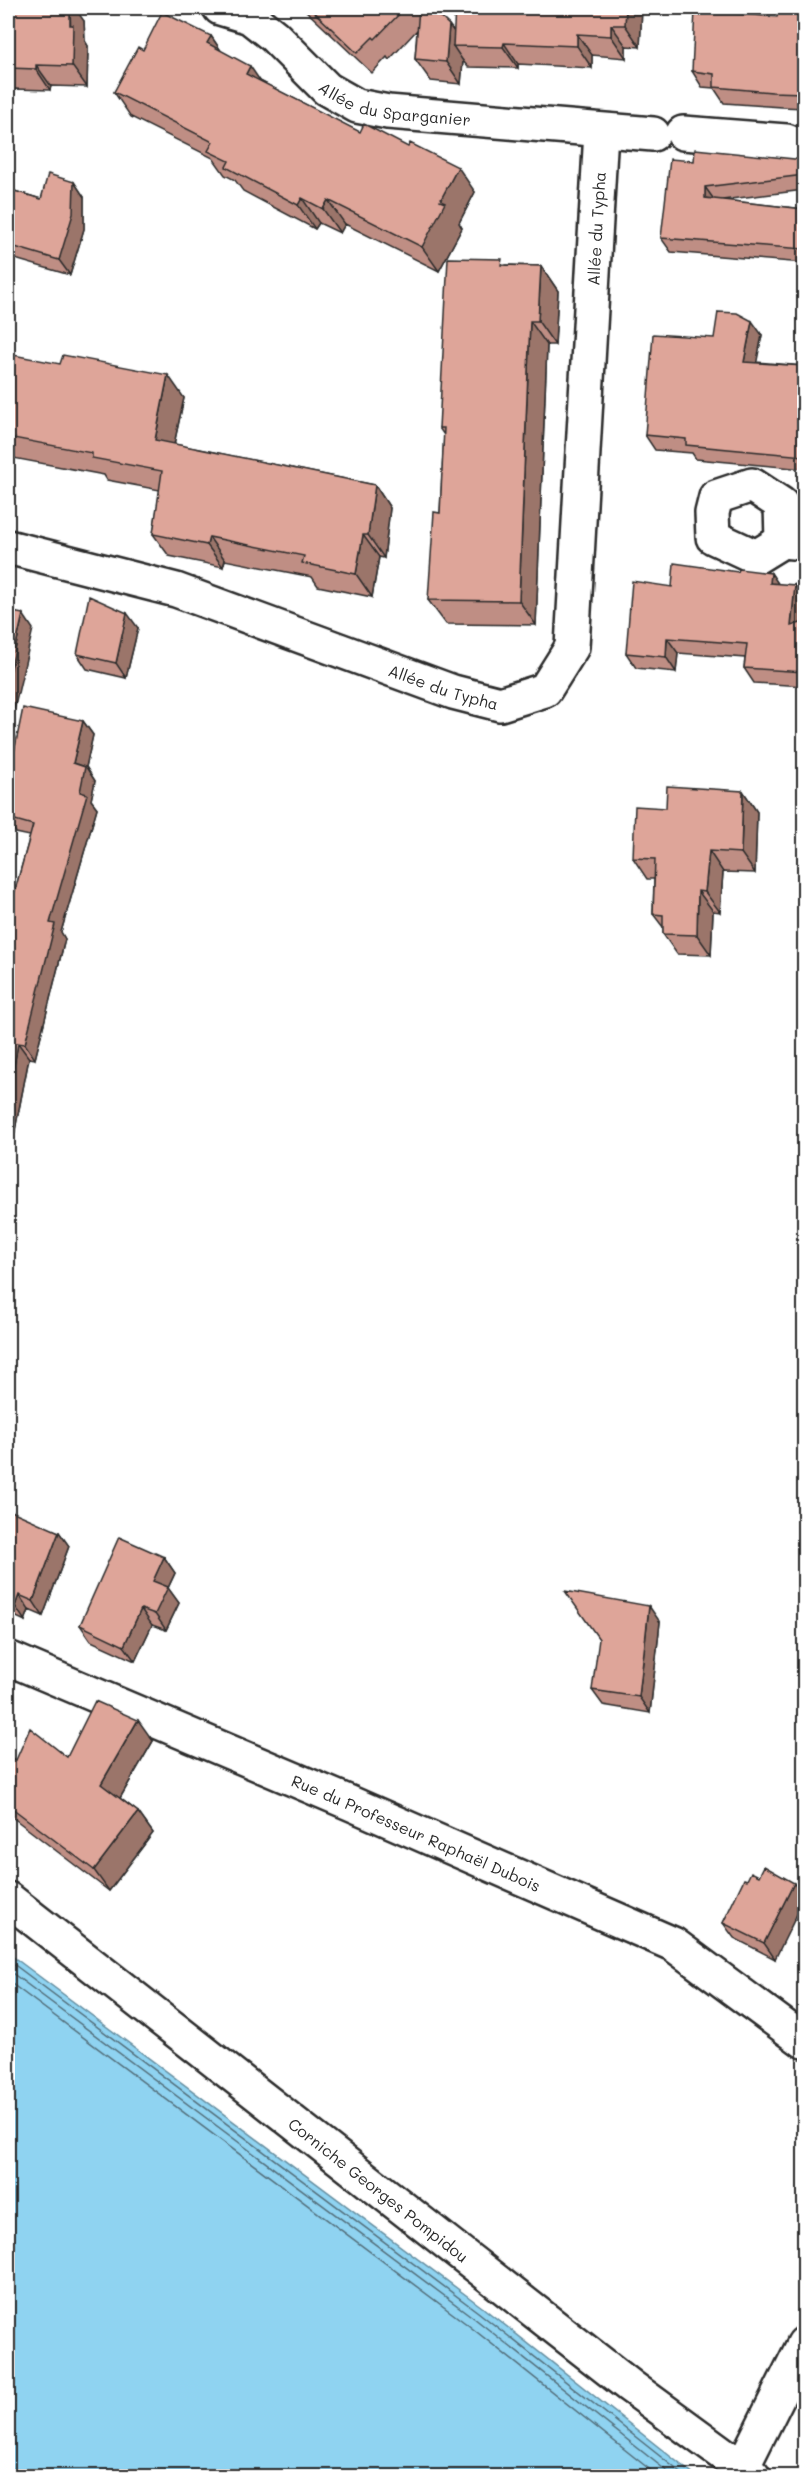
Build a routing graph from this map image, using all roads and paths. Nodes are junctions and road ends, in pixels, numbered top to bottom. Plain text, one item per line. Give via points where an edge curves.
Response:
1 (220, 8) edge
2 (601, 131) junction
3 (804, 148) edge
4 (8, 547) edge
5 (8, 1658) edge
6 (8, 1899) edge
7 (804, 2041) edge
8 (804, 2344) edge
9 (748, 2472) edge

1 - 2 street, Allée du Sparganier via 250,17 327,89 357,106
2 - 3 street, Allée du Sparganier via 786,141
2 - 4 street, Allée du Typha via 572,647 545,690 500,704 453,692 176,590
5 - 7 street, Rue du Professeur Raphaël Dubois via 673,1944
6 - 9 street, Corniche Georges Pompidou via 630,2386
8 - 9 street

